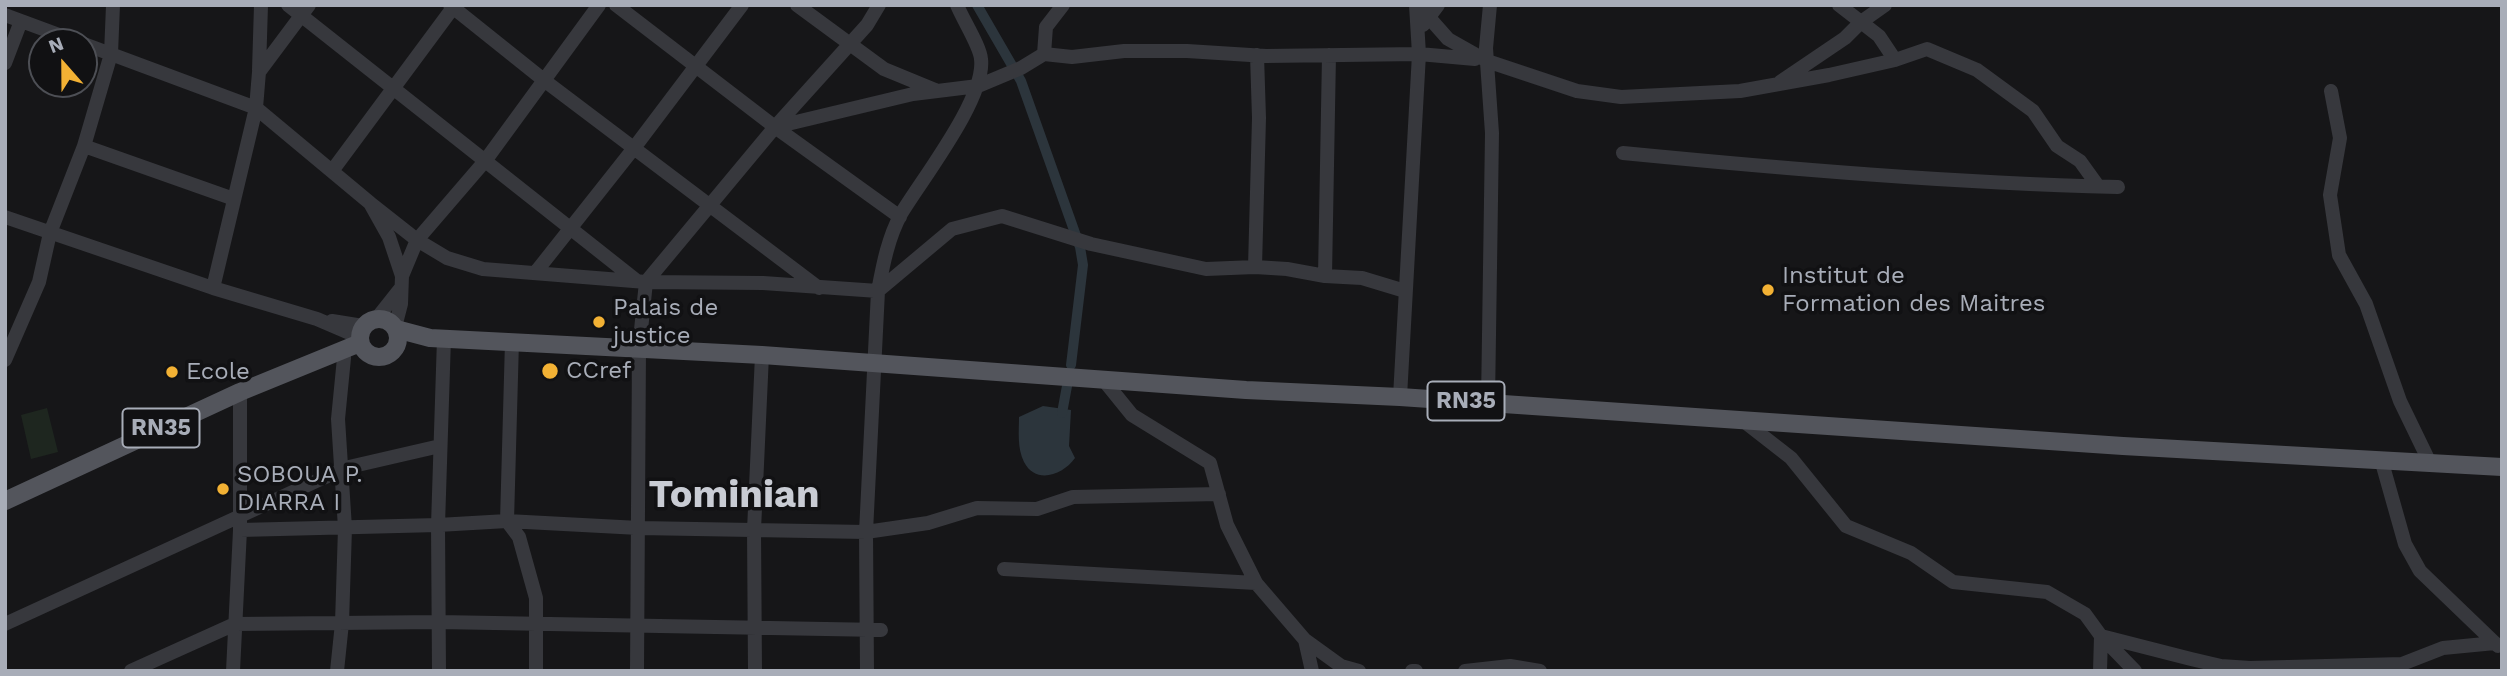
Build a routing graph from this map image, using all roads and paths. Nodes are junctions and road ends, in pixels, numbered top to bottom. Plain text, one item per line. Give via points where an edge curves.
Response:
1 (113, 5) edge
2 (261, 5) edge
3 (288, 5) edge
4 (600, 5) edge
5 (616, 5) edge
6 (742, 5) edge
7 (797, 5) edge
8 (879, 5) edge
9 (957, 5) edge
10 (1063, 5) edge
11 (1416, 5) edge
12 (1438, 5) edge
13 (1490, 5) edge
14 (1839, 5) edge
15 (1885, 5) edge
16 (453, 6) edge
17 (305, 10) edge
18 (1425, 11) edge
19 (5, 15) edge
20 (21, 21) junction
21 (1861, 22) junction
22 (40, 28) edge
23 (1418, 32) junction
24 (850, 44) junction
25 (98, 49) edge
26 (111, 54) junction
27 (1044, 54) junction
28 (1419, 54) junction
29 (1257, 55) junction
30 (1329, 55) junction
31 (1895, 60) junction
32 (1487, 61) junction
33 (5, 63) edge
34 (697, 66) junction
35 (258, 72) junction
36 (545, 81) junction
37 (1776, 85) junction
38 (978, 86) junction
39 (393, 88) junction
40 (937, 91) junction
41 (2331, 91) dead end
42 (256, 108) junction
43 (775, 127) junction
44 (84, 146) junction
45 (635, 149) junction
46 (1623, 153) dead end
47 (485, 161) junction
48 (332, 171) junction
49 (2098, 186) junction
50 (2118, 187) dead end
51 (234, 199) junction
52 (370, 203) junction
53 (711, 205) junction
54 (5, 217) edge
55 (900, 217) junction
56 (572, 228) junction
57 (50, 233) junction
58 (417, 240) junction
59 (1255, 267) junction
60 (536, 273) junction
61 (1325, 276) junction
62 (641, 281) junction
63 (401, 283) junction
64 (213, 288) junction
65 (820, 289) junction
66 (1405, 290) junction
67 (878, 291) junction
68 (395, 328) junction
69 (366, 336) junction
70 (437, 338) junction
71 (512, 341) junction
72 (639, 349) junction
73 (391, 352) junction
74 (762, 355) junction
75 (344, 358) junction
76 (5, 360) edge
77 (320, 360) junction
78 (874, 363) junction
79 (1102, 378) junction
80 (240, 391) junction
81 (1400, 397) junction
82 (1488, 402) junction
83 (1741, 419) junction
84 (440, 446) junction
85 (2381, 459) junction
86 (2430, 463) junction
87 (2502, 467) edge
88 (342, 471) junction
89 (1219, 494) junction
90 (5, 501) edge
91 (508, 521) junction
92 (240, 523) junction
93 (438, 525) junction
94 (639, 527) junction
95 (345, 528) junction
96 (754, 530) junction
97 (866, 532) junction
98 (1004, 569) dead end
99 (1256, 583) junction
100 (439, 621) junction
101 (342, 623) junction
102 (535, 623) junction
103 (5, 624) edge
104 (235, 624) junction
105 (637, 625) junction
106 (755, 627) junction
107 (874, 630) junction
108 (2101, 636) junction
109 (1305, 639) junction
110 (2499, 646) edge
111 (131, 671) edge
112 (233, 671) edge
113 (337, 671) edge
114 (439, 671) edge
115 (536, 671) edge
116 (637, 671) edge
117 (755, 671) edge
118 (867, 671) edge
119 (1312, 671) edge
120 (1359, 671) edge
121 (1465, 671) edge
122 (1540, 671) edge
123 (2099, 671) edge
124 (2135, 671) edge

1 - 26 street
2 - 35 street
3 - 17 street
4 - 36 street
5 - 34 street
6 - 34 street
7 - 24 street
8 - 24 street
9 - 38 street via 982,58
10 - 27 street via 1046,27
11 - 23 street
12 - 18 street
13 - 32 street
14 - 21 street
15 - 21 street
16 - 36 street
16 - 39 street
17 - 35 street
17 - 39 street
18 - 23 street
18 - 32 street via 1448,39
19 - 20 street
20 - 22 street
20 - 33 street
21 - 31 street via 1879,36
21 - 37 street
23 - 28 street
24 - 40 street via 884,69
24 - 43 street
25 - 26 street
26 - 42 street
26 - 44 street
27 - 29 street via 1072,57 1187,51
27 - 38 street
28 - 30 street
28 - 32 street
28 - 66 street
29 - 30 street
29 - 59 street
30 - 61 street
31 - 37 street
31 - 49 street via 1927,49 1977,71 2033,111 2057,146 2080,161
32 - 37 street via 1577,91 1621,97
32 - 82 street via 1492,134
34 - 43 street
34 - 45 street
35 - 42 street
36 - 45 street
36 - 47 street
38 - 40 street
38 - 55 street
39 - 47 street
39 - 48 street
40 - 43 street
41 - 86 street via 2340,138 2330,195 2339,255 2366,304 2400,401
42 - 48 street
42 - 51 street
43 - 53 street
43 - 55 street
44 - 51 street
44 - 57 street
45 - 53 street
45 - 56 street
46 - 49 street via 1779,169
47 - 56 street
47 - 58 street
48 - 52 street
49 - 50 street
51 - 64 street
52 - 58 street
52 - 63 street via 388,237
53 - 62 street
53 - 65 street
54 - 57 street
55 - 67 street
56 - 60 street
56 - 62 street
57 - 64 street
57 - 76 street via 39,282
58 - 60 street via 447,258 483,269
58 - 63 street
59 - 61 street
59 - 67 street via 1206,269 1091,244 1002,216 952,229
60 - 62 street
61 - 66 street via 1362,278
62 - 65 street
62 - 72 street
63 - 68 street
63 - 69 street
64 - 69 street
65 - 67 street
66 - 81 street
67 - 78 street
68 - 69 main road, RN35 via 389,321
68 - 70 main road, RN35
68 - 73 main road via 398,342
69 - 73 main road, RN35 via 380,357
69 - 75 main road, RN35
69 - 77 main road, RN35
70 - 71 main road, RN35
70 - 73 main road, RN35
70 - 84 street
71 - 72 main road, RN35
71 - 91 street
72 - 74 main road, RN35
72 - 94 street
74 - 78 main road, RN35
74 - 96 street
75 - 77 main road, RN35
75 - 88 street via 338,419
77 - 80 main road, RN35
78 - 79 main road, RN35
78 - 97 street
79 - 81 main road, RN35
79 - 89 street via 1132,415 1210,463
80 - 90 main road, RN35
80 - 92 street
81 - 82 main road, RN35
82 - 83 main road, RN35
83 - 85 main road, RN35
83 - 108 street via 1791,458 1846,526 1911,553 1953,582 2047,592 2085,614
84 - 88 street
84 - 93 street
85 - 86 main road, RN35
85 - 110 street via 2405,544 2420,571
86 - 87 main road, RN35
88 - 92 street
88 - 95 street
89 - 97 street via 1073,497 1037,509 977,508 928,523
89 - 99 street via 1227,525
91 - 93 street
91 - 94 street
91 - 102 street via 519,537 536,598
92 - 95 street
92 - 103 street
92 - 104 street
93 - 95 street
93 - 100 street
94 - 96 street
94 - 105 street
95 - 101 street
96 - 97 street
96 - 106 street
97 - 107 street
98 - 99 street
99 - 109 street
100 - 101 street
100 - 102 street
100 - 114 street
101 - 104 street
101 - 113 street
102 - 105 street
102 - 115 street
104 - 111 street
104 - 112 street
105 - 106 street
105 - 116 street
106 - 107 street
106 - 117 street
107 - 118 street
108 - 110 street via 2221,666 2249,668 2402,664 2443,648
108 - 123 street
108 - 124 street
109 - 119 street
109 - 120 street via 1341,666
121 - 122 street via 1510,666

